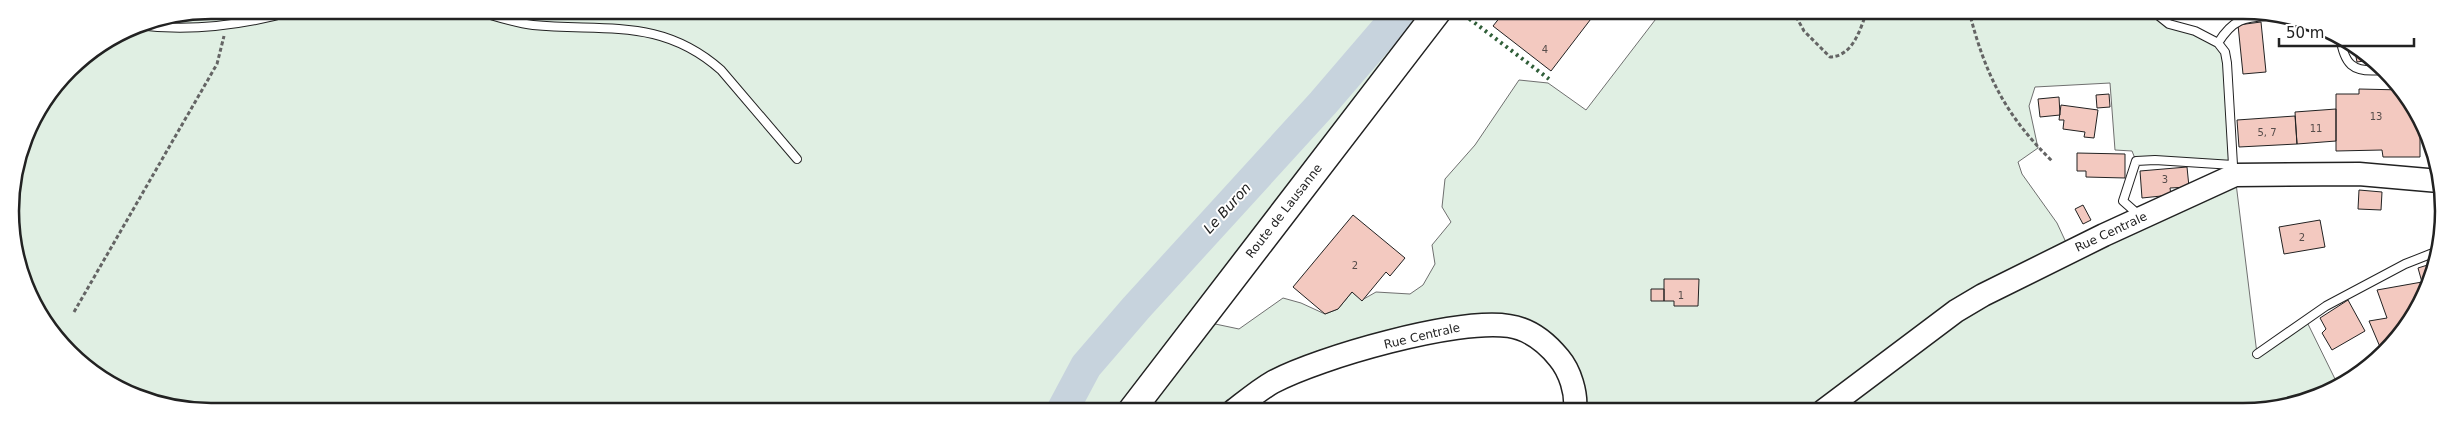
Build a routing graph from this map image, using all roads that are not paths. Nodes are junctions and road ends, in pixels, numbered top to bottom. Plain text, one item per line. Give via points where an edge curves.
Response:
1 (256, 19) edge
2 (504, 19) edge
3 (1432, 19) edge
4 (2163, 19) edge
5 (2246, 19) edge
6 (154, 27) edge
7 (2218, 42) junction
8 (2343, 47) edge
9 (2374, 70) edge
10 (797, 159) dead end
11 (2234, 170) junction
12 (2433, 180) edge
13 (2141, 217) junction
14 (2431, 255) edge
15 (2258, 354) dead end
16 (1137, 403) edge
17 (1244, 403) edge
18 (1575, 403) edge
19 (1834, 403) edge

1 - 6 lane via 225,26
2 - 10 lane via 522,24 636,30 674,40 721,70
3 - 16 main road, Route de Lausanne
4 - 7 lane
5 - 7 lane via 2238,20
7 - 11 lane via 2227,63
8 - 9 lane via 2346,60 2354,67 2362,71
11 - 12 street, Rue Centrale via 2359,174
11 - 13 street, Rue Centrale
11 - 13 lane via 2155,160 2136,161 2123,201
13 - 19 street, Rue Centrale via 1956,311
14 - 15 lane via 2405,264 2326,306
17 - 18 street, Rue Centrale via 1273,382 1332,359 1459,327 1492,325 1526,331 1551,348 1569,375

